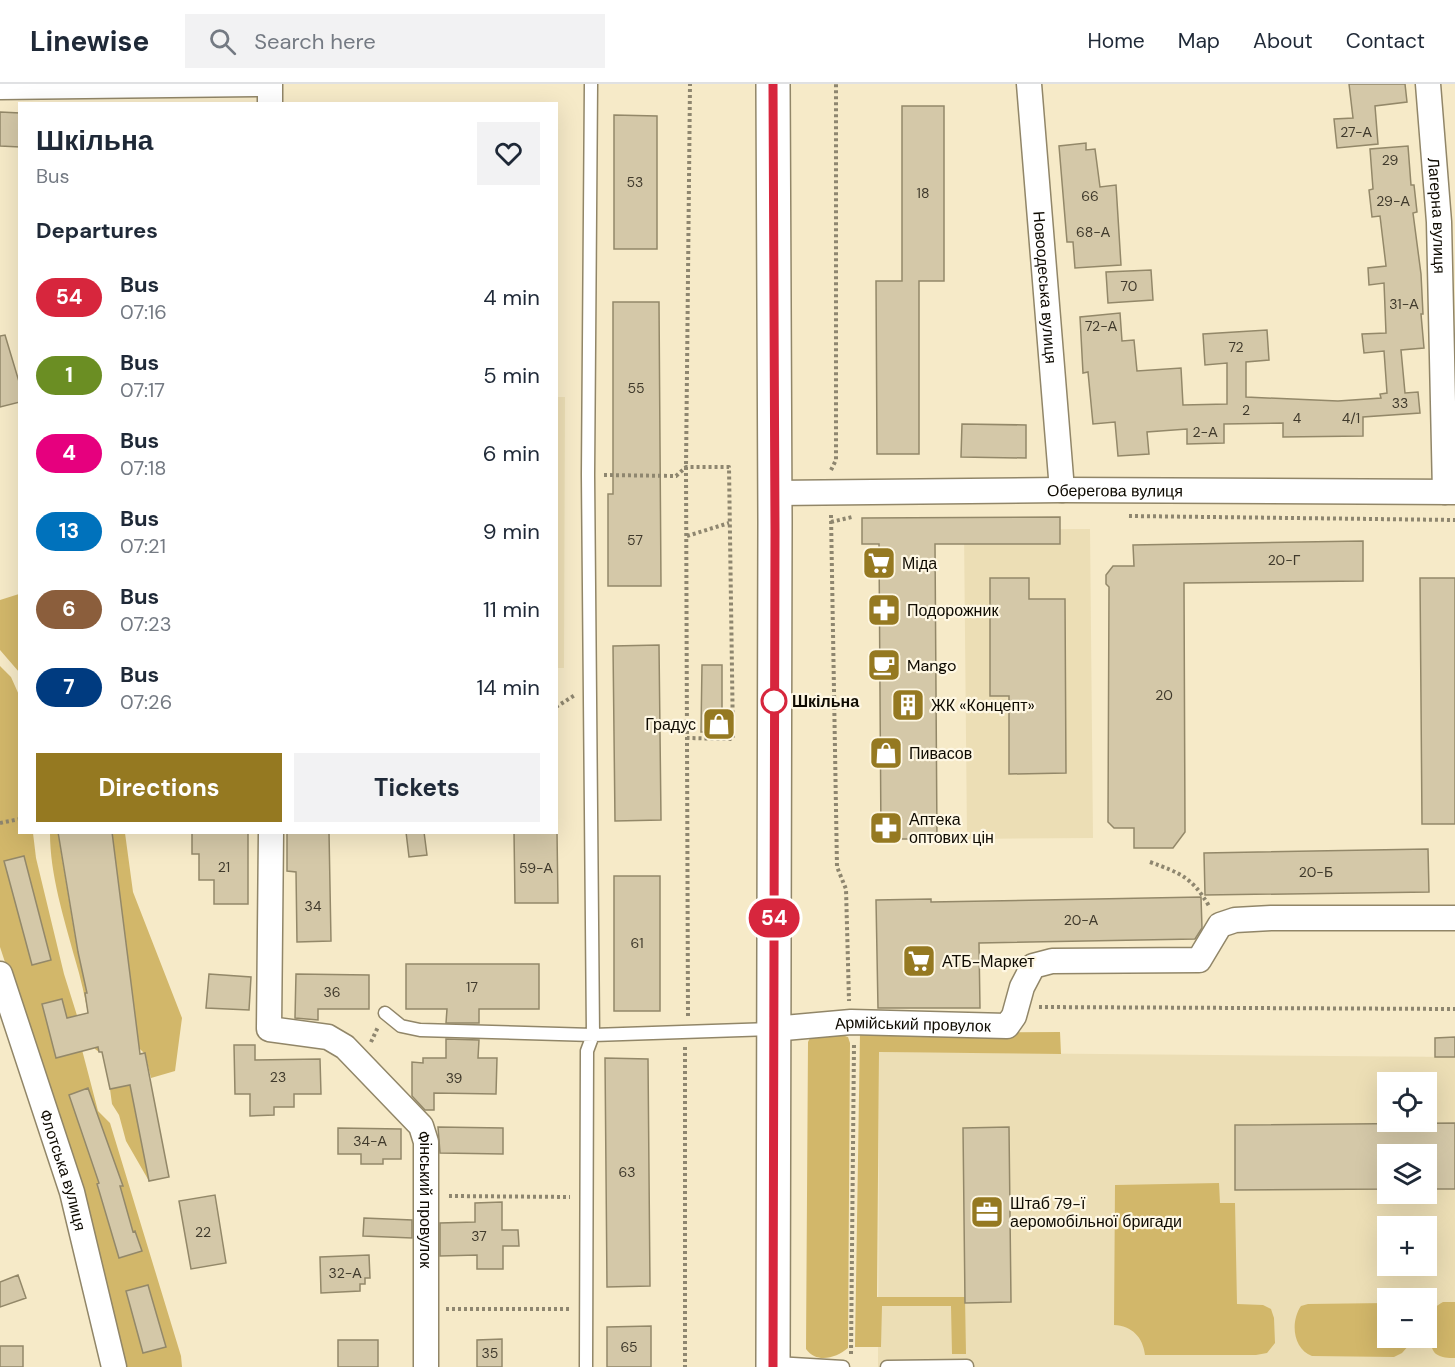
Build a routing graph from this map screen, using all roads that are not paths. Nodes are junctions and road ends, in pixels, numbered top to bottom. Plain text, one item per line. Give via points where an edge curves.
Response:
1 (258, 84) edge
2 (270, 84) edge
3 (591, 84) edge
4 (773, 84) edge
5 (1029, 84) edge
6 (1428, 84) edge
7 (99, 85) edge
8 (0, 87) edge
9 (270, 102) edge
10 (1062, 490) junction
11 (1450, 492) edge
12 (775, 493) junction
13 (271, 834) edge
14 (1455, 918) edge
15 (0, 974) edge
16 (385, 1013) road end
17 (773, 1029) junction
18 (593, 1035) junction
19 (773, 1365) edge
20 (967, 1366) edge
21 (114, 1367) edge
22 (426, 1367) edge
23 (586, 1367) edge
24 (843, 1367) edge
25 (887, 1367) edge

1 - 7 street
2 - 9 street
3 - 18 lane via 588,475
4 - 12 highway
5 - 10 street, Новоодеська вулиця
6 - 11 street, Лагерна вулиця via 1439,222
7 - 8 street
10 - 11 street, Оберегова вулиця
10 - 12 street, Оберегова вулиця
12 - 17 highway
13 - 22 street, Фінський провулок via 269,1029 328,1037 345,1047 421,1126 426,1142
14 - 17 street, Армійський провулок via 1235,920 1220,925 1199,960 1052,961 1033,966 1007,1026 851,1022
15 - 21 street, Флотська вулиця via 72,1192
16 - 18 lane, Армійський провулок via 411,1029
17 - 18 lane, Армійський провулок
17 - 19 highway
18 - 23 lane via 587,1051
19 - 24 lane
20 - 25 lane

